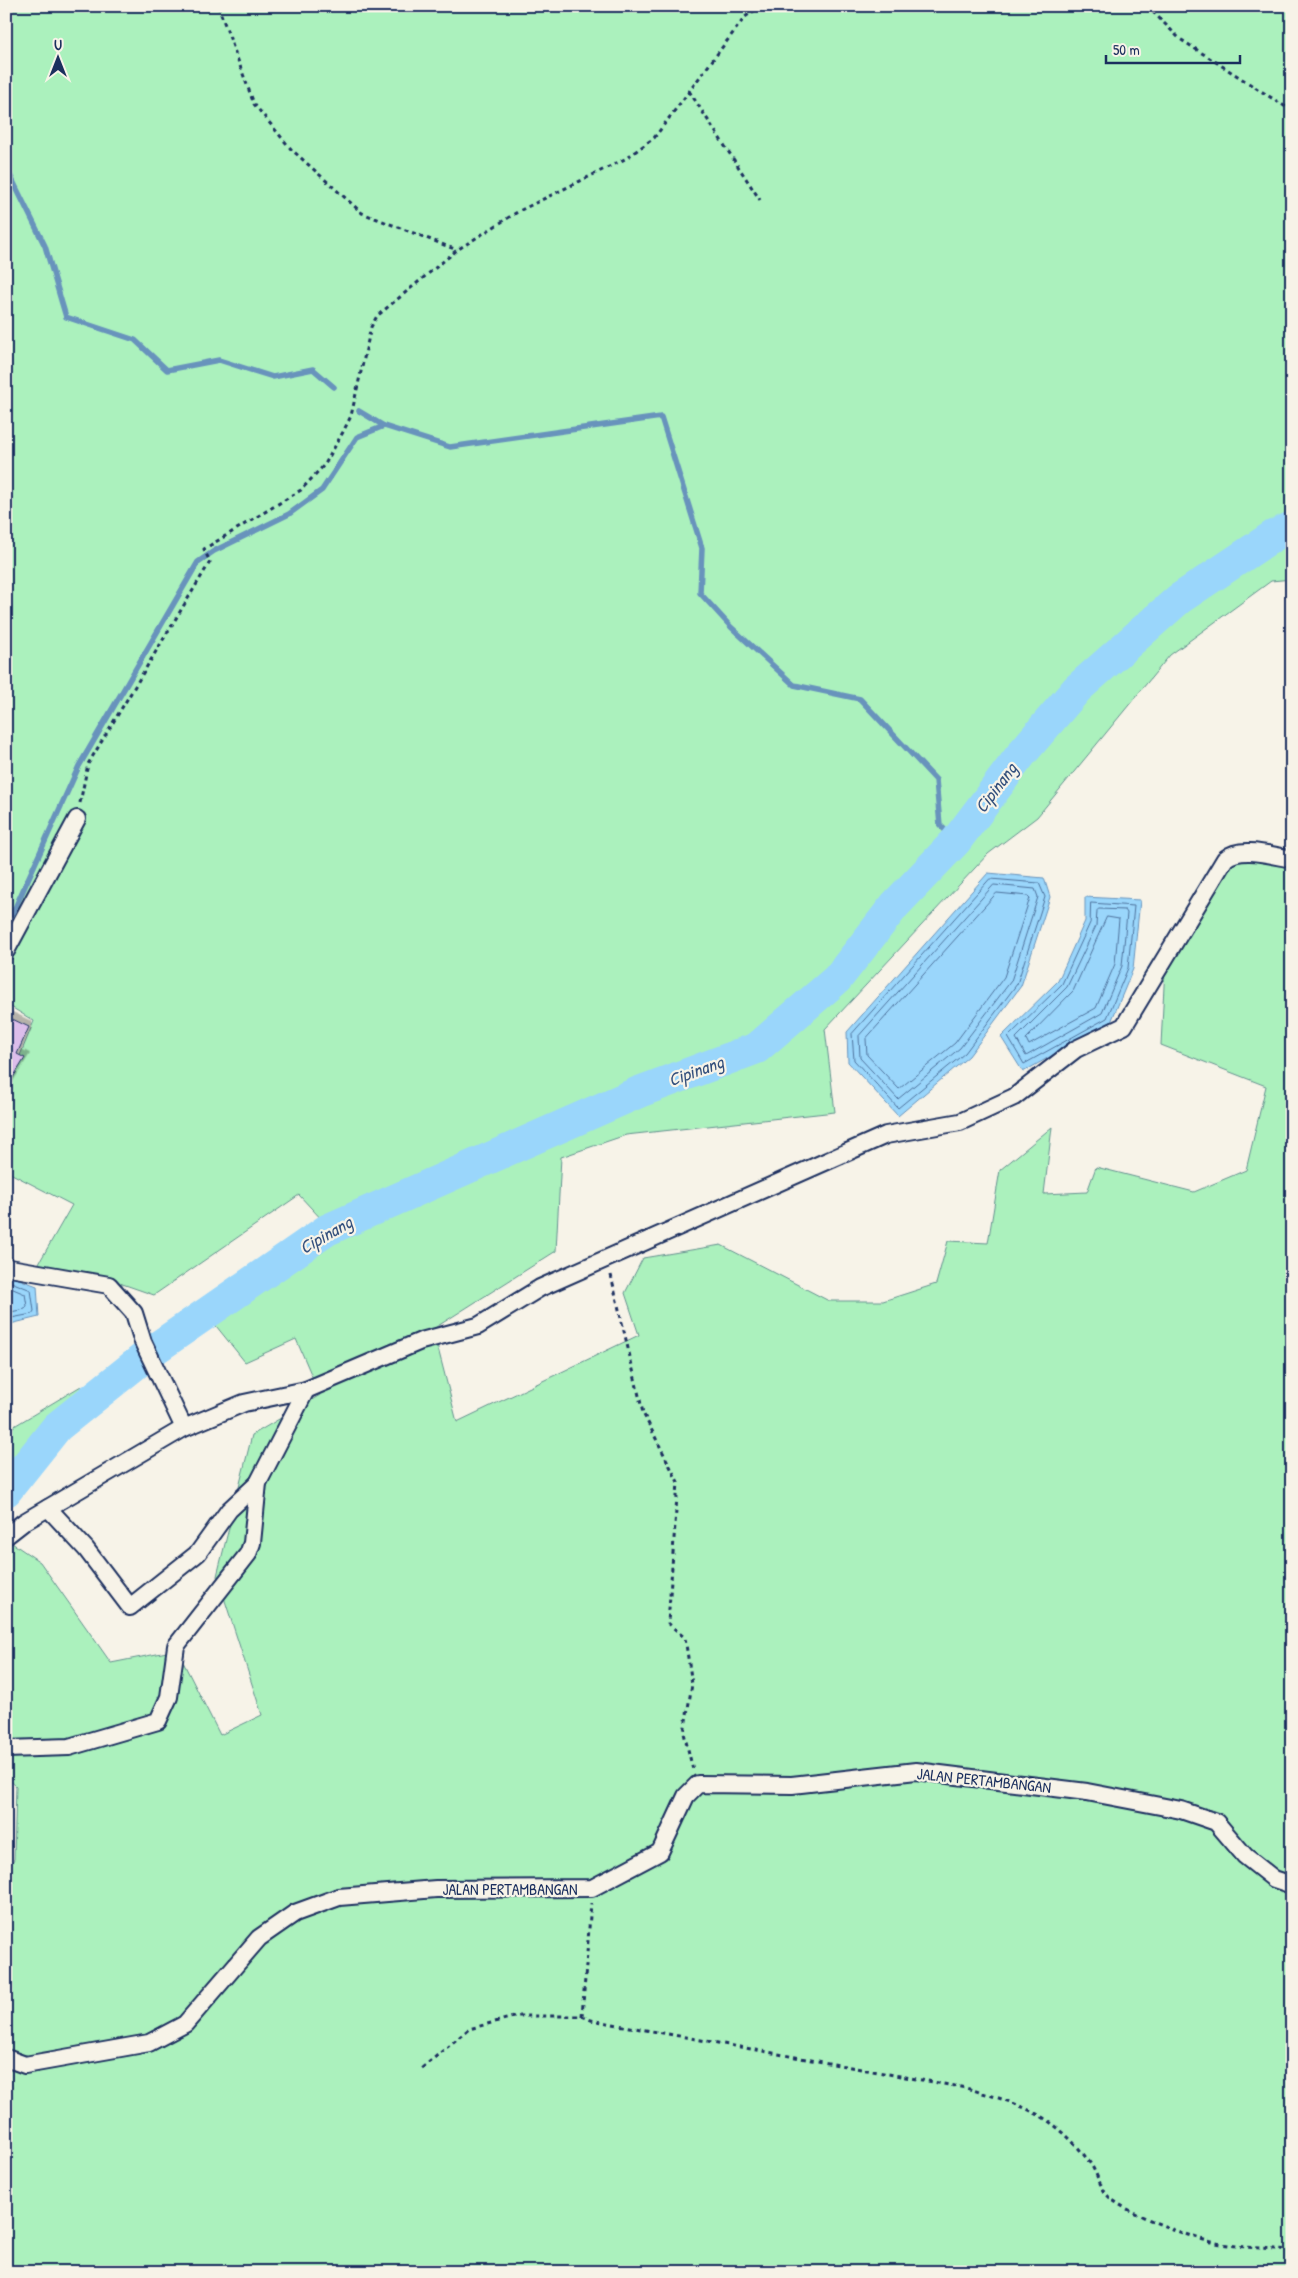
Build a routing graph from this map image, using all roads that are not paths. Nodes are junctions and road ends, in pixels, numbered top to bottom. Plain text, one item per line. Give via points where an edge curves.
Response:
1 (77, 819) road end
2 (1292, 859) edge
3 (6, 951) edge
4 (6, 1266) edge
5 (306, 1390) junction
6 (184, 1428) junction
7 (258, 1483) junction
8 (48, 1508) junction
9 (6, 1536) edge
10 (6, 1749) edge
11 (1292, 1884) edge
12 (6, 2058) edge

1 - 3 street
2 - 5 street via 1240,852 1225,858 1124,1026 1076,1049 1014,1097 960,1122 886,1135 540,1288 478,1326 421,1341
4 - 6 street via 109,1286 134,1313 142,1342
5 - 6 street via 244,1403
5 - 7 street
6 - 8 street
7 - 8 street via 229,1510 198,1553 130,1607 86,1549
7 - 10 street via 248,1554 176,1646 169,1697 158,1721 69,1747
8 - 9 street
11 - 12 street, JALAN PERTAMBANGAN via 1274,1879 1245,1856 1216,1822 1181,1810 1088,1792 916,1771 792,1785 698,1784 686,1796 660,1852 592,1888 436,1889 339,1897 295,1913 259,1938 185,2024 149,2043 25,2065

